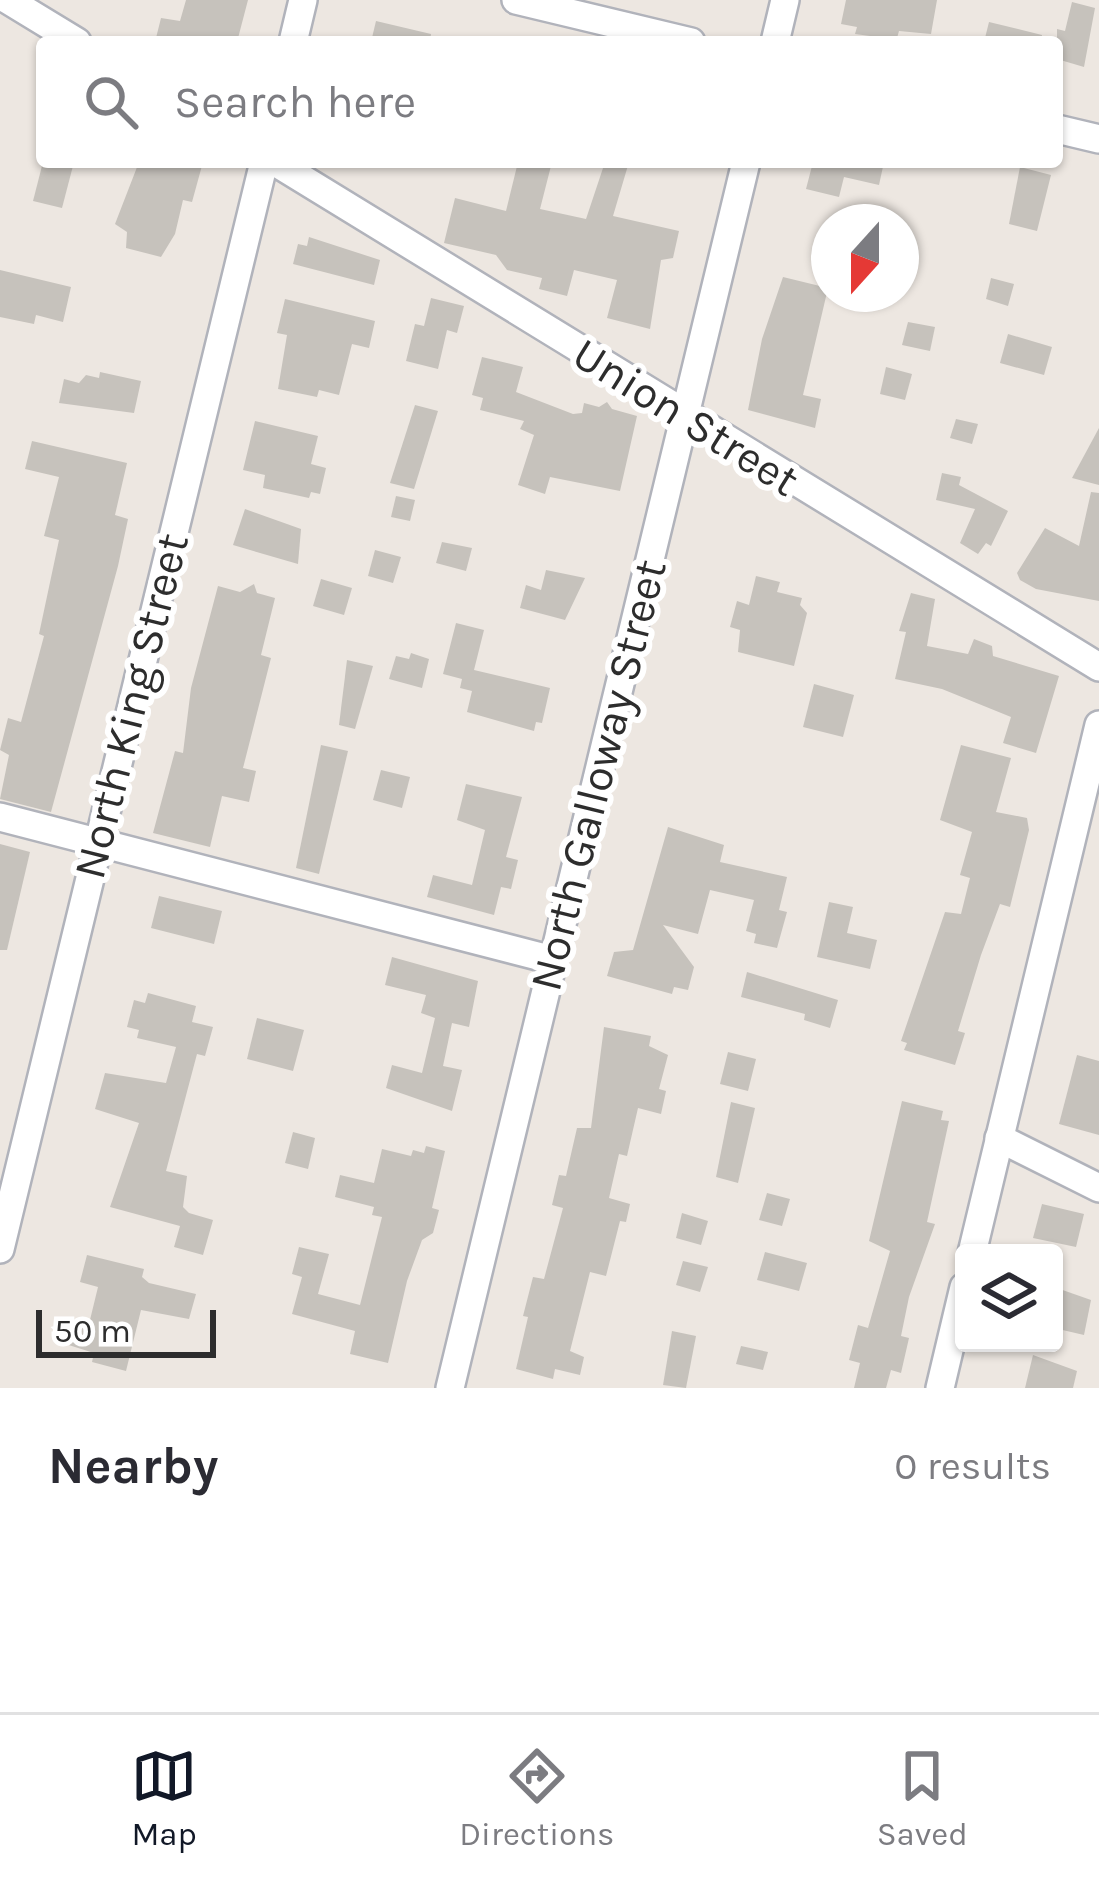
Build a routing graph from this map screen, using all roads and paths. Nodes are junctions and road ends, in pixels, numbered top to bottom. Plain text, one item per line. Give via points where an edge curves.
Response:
1 (8, 0) edge
2 (302, 0) edge
3 (516, 0) edge
4 (785, 0) edge
5 (67, 36) edge
6 (293, 36) edge
7 (666, 36) edge
8 (776, 36) edge
9 (1063, 130) edge
10 (1099, 139) edge
11 (263, 168) edge
12 (285, 168) edge
13 (745, 168) edge
14 (684, 417) junction
15 (1099, 667) edge
16 (1099, 724) edge
17 (0, 817) edge
18 (98, 842) junction
19 (553, 960) junction
20 (999, 1138) junction
21 (1099, 1188) edge
22 (974, 1244) edge
23 (0, 1250) edge
24 (955, 1325) edge
25 (450, 1388) edge
26 (940, 1388) edge

1 - 5 street
2 - 6 street
3 - 7 street
4 - 8 street
9 - 10 street
11 - 18 street, North King Street
12 - 14 street, Union Street
13 - 14 street, North Galloway Street
14 - 15 street, Union Street
14 - 19 street, North Galloway Street
16 - 20 street
17 - 18 street
18 - 19 street
18 - 23 street, North King Street
19 - 25 street, North Galloway Street
20 - 21 street
20 - 22 street
24 - 26 street

